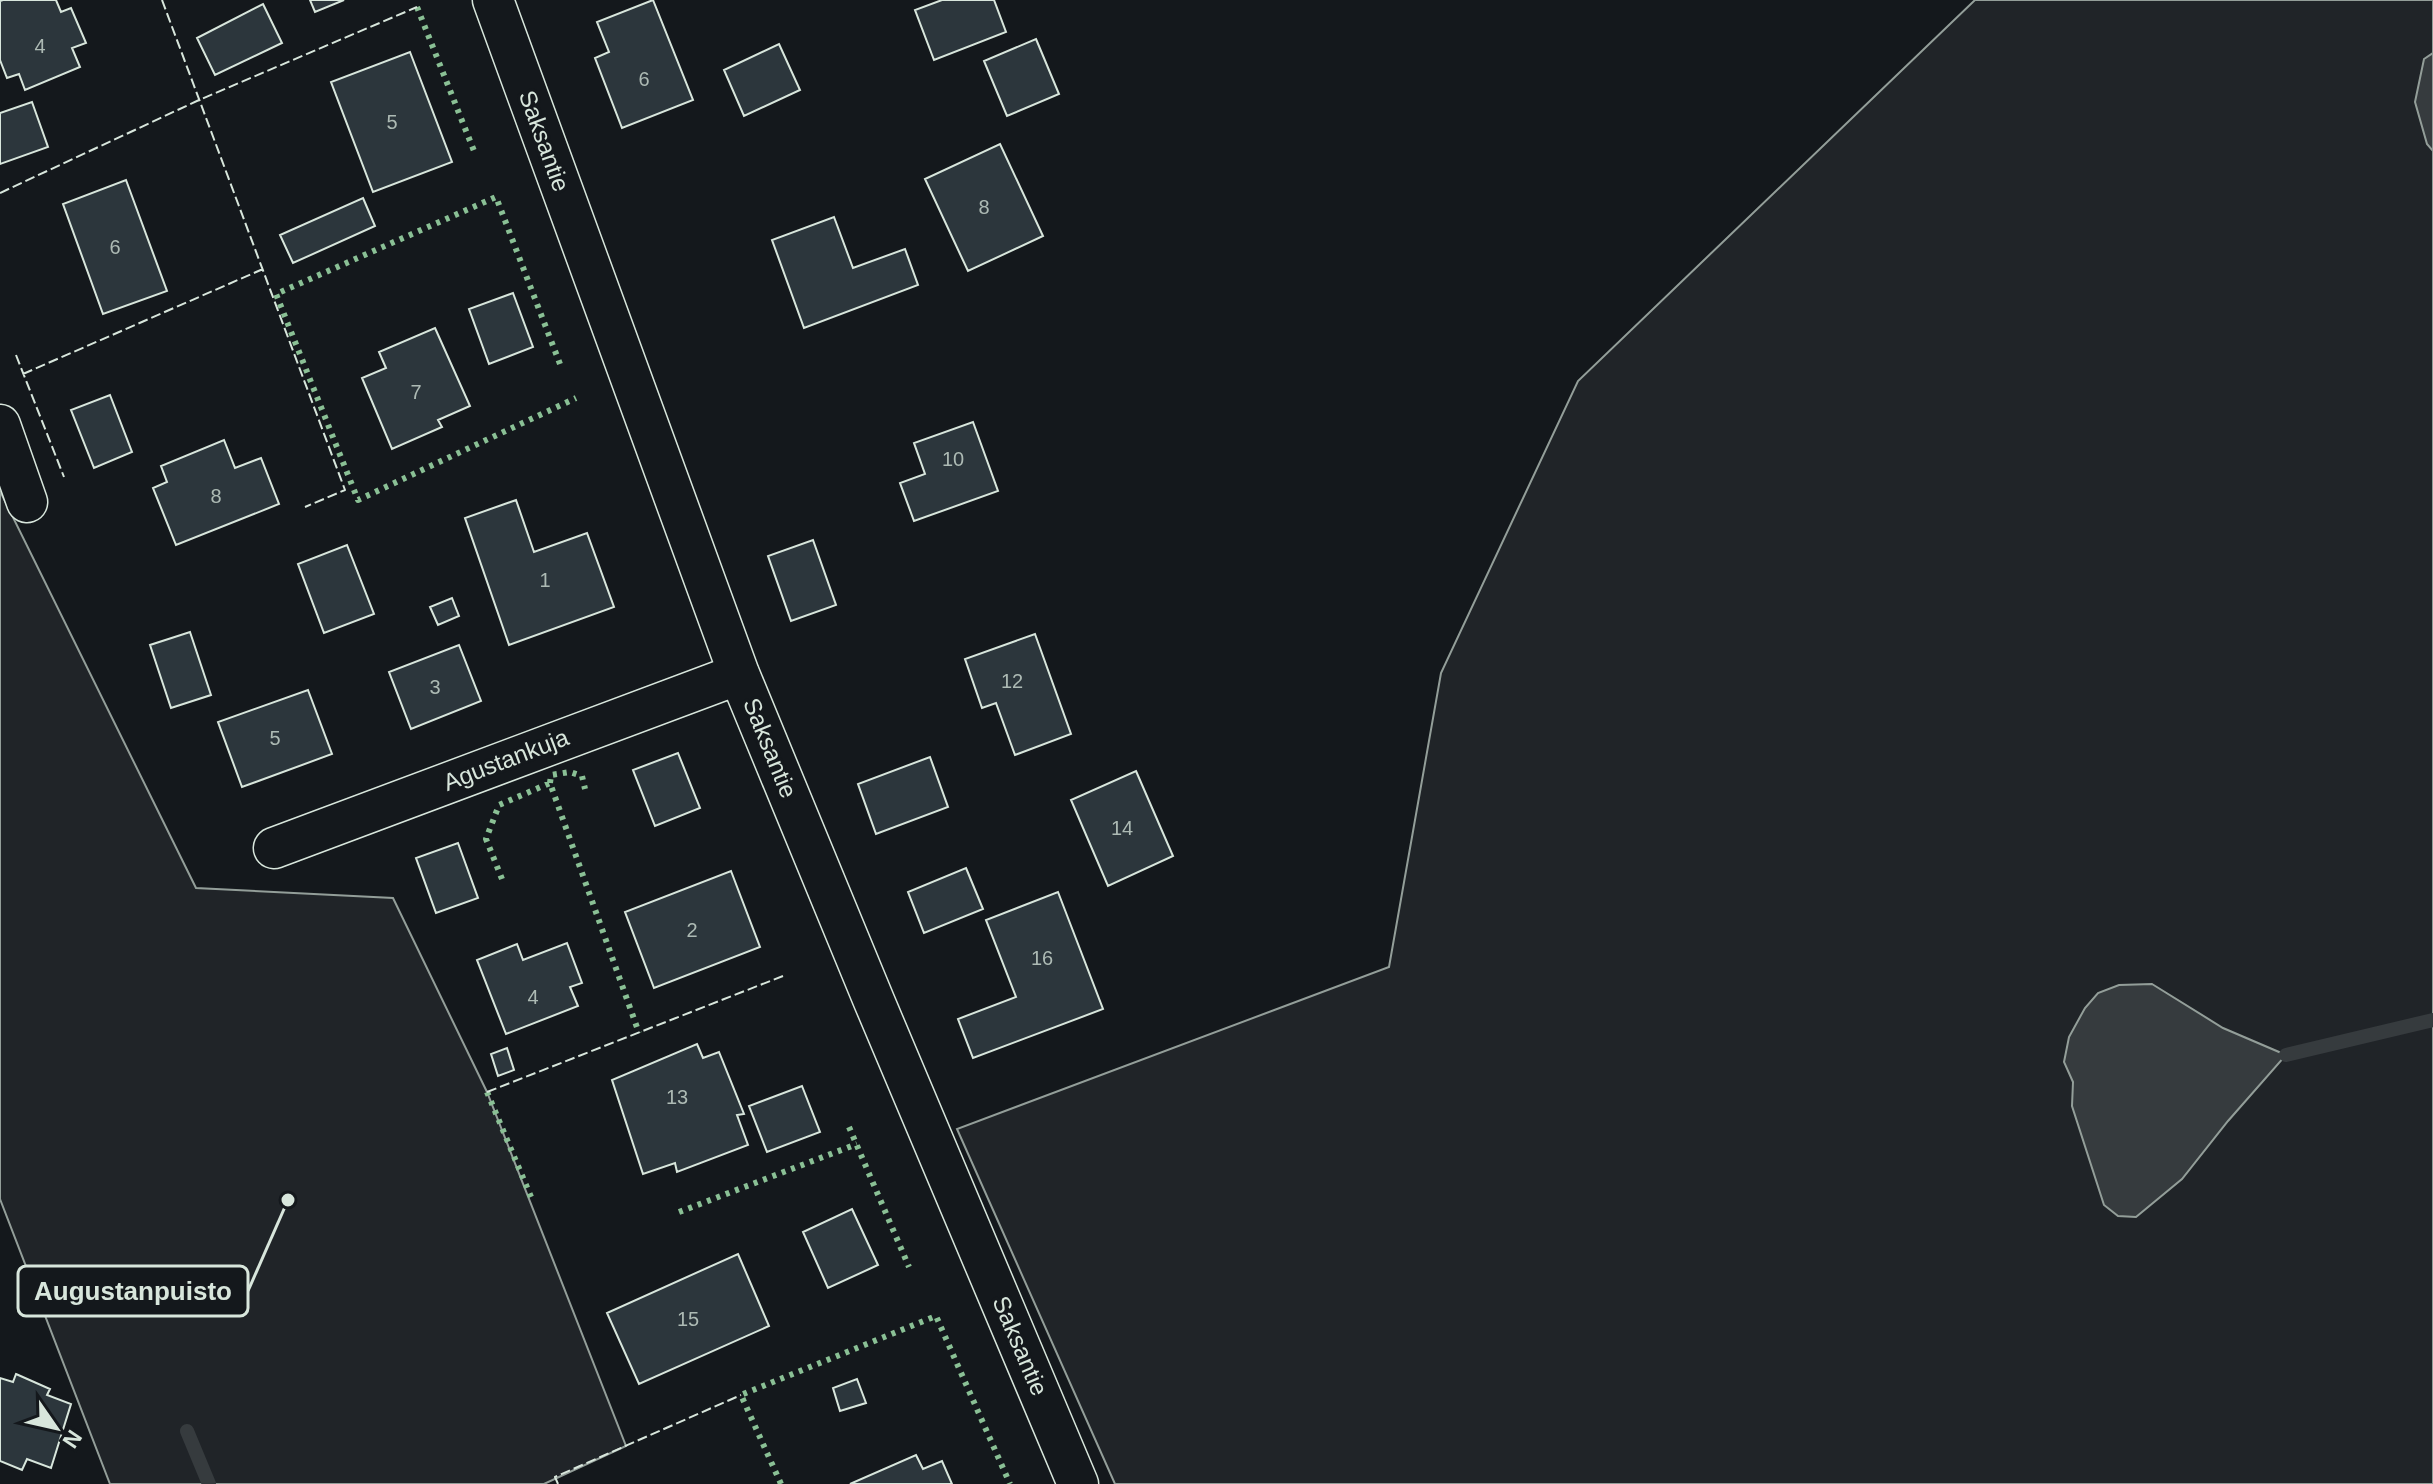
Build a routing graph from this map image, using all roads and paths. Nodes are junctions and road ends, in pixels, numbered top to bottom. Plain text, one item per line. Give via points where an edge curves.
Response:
1 (493, 0) edge
2 (0, 425) edge
3 (27, 502) dead end
4 (739, 674) junction
5 (274, 848) dead end
6 (1078, 1484) edge

1 - 4 street, Saksantie
2 - 3 street
4 - 5 street, Agustankuja
4 - 6 street, Saksantie

